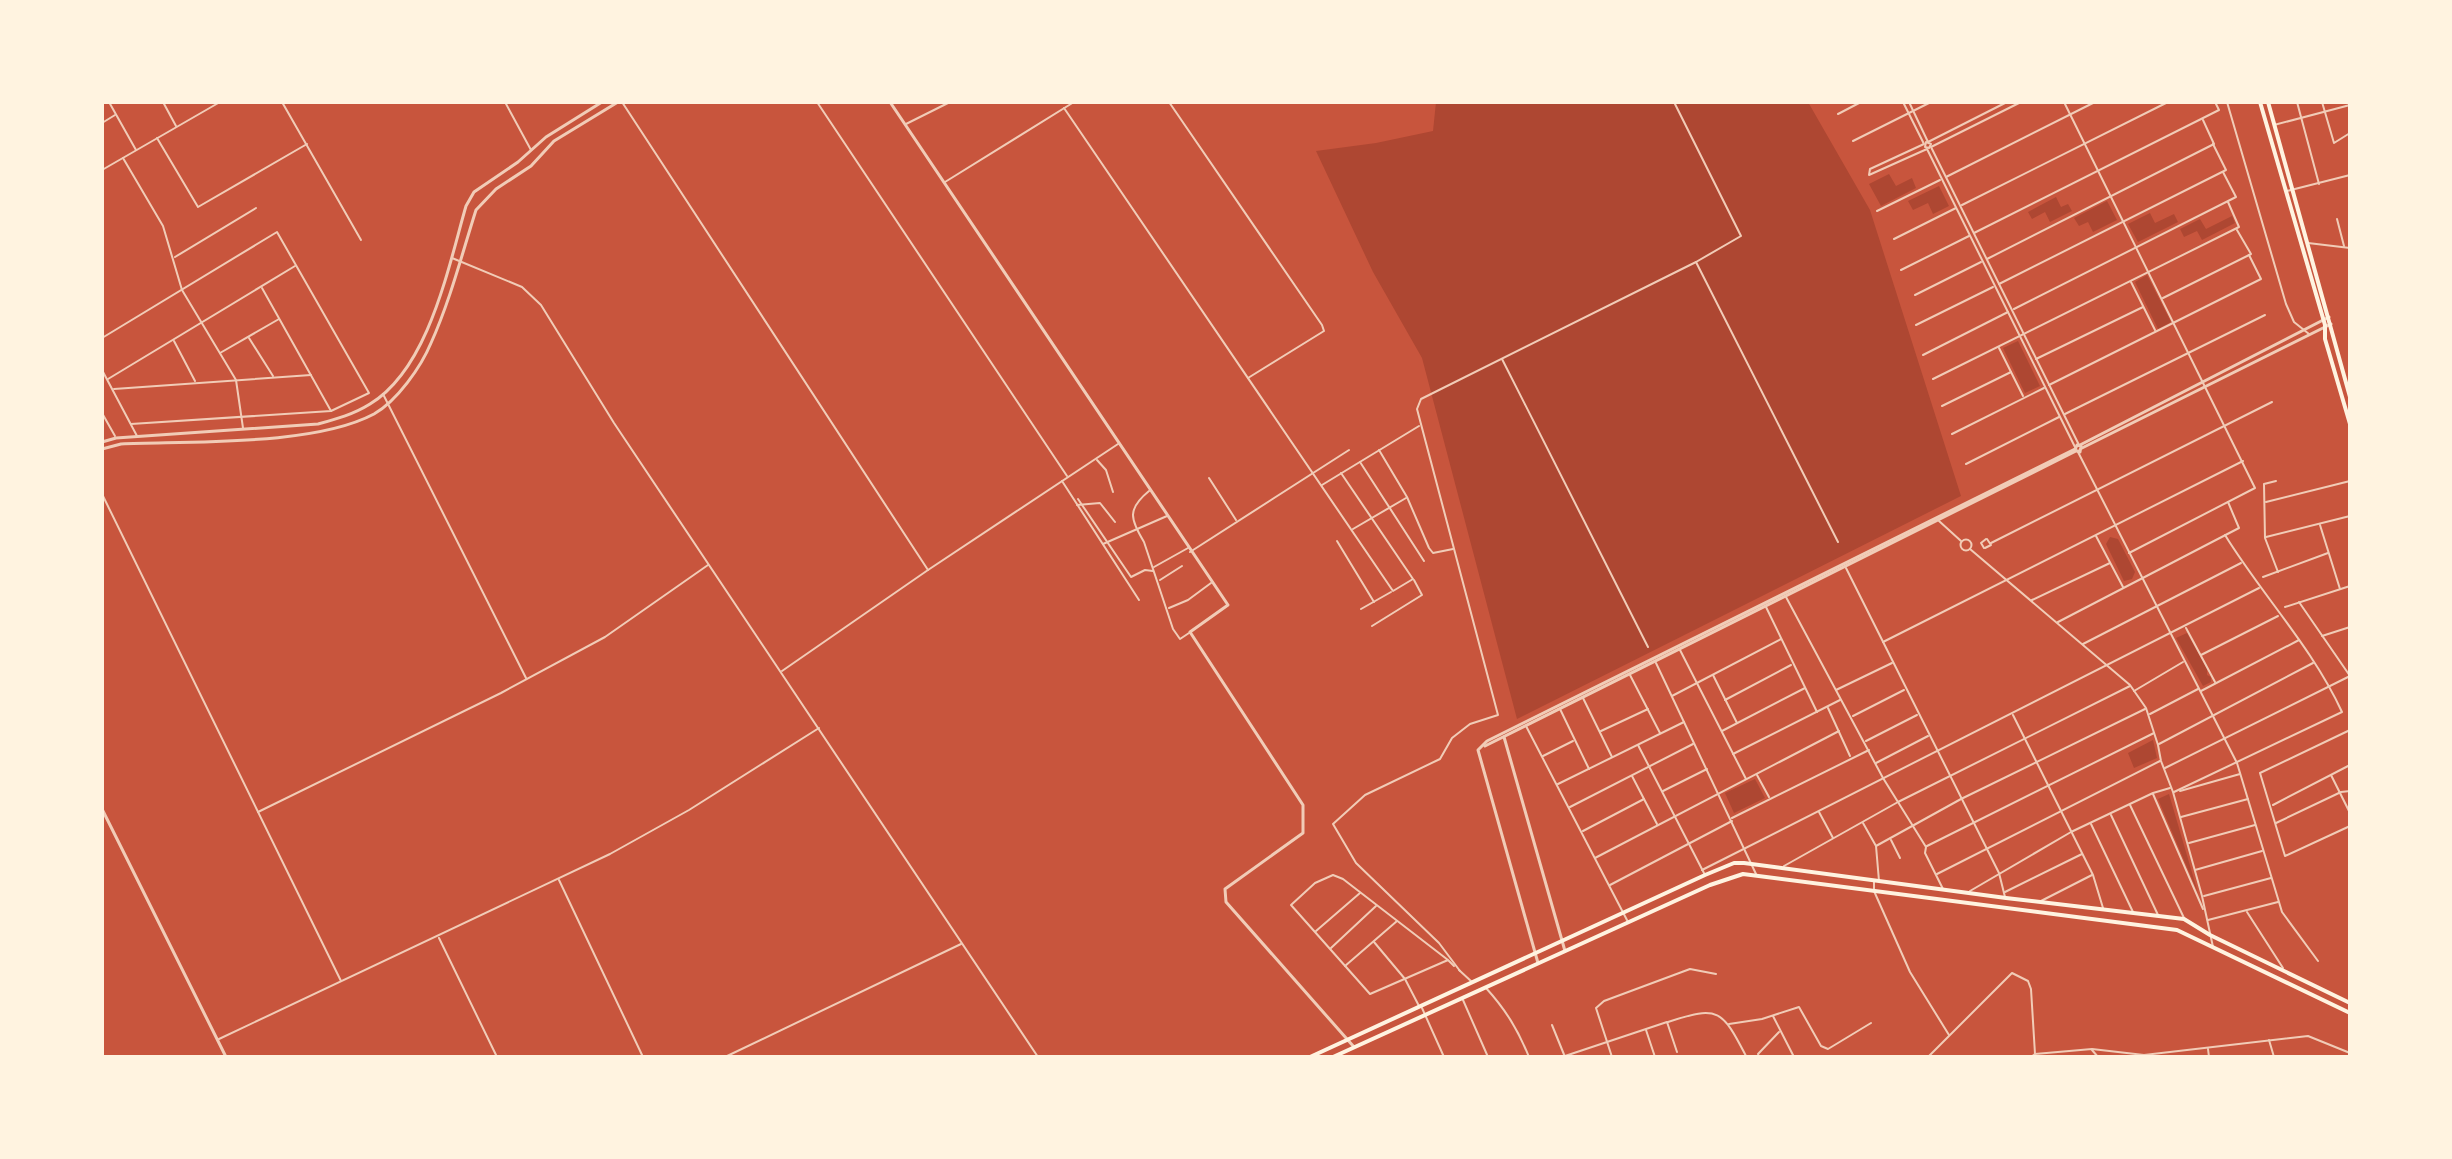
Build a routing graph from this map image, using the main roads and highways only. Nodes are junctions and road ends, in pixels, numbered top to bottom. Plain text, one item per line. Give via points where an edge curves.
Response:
1 (2260, 102) edge
2 (2268, 102) edge
3 (2326, 323) junction
4 (2350, 397) edge
5 (2350, 424) edge
6 (1737, 863) junction
7 (1738, 874) junction
8 (1998, 897) junction
9 (1997, 906) junction
10 (2235, 947) junction
11 (2232, 956) junction
12 (2350, 1003) edge
13 (2350, 1013) edge
14 (1310, 1057) edge
15 (1333, 1057) edge

1 - 3 main road
2 - 3 main road via 2329,317
3 - 4 main road
3 - 5 main road via 2325,339
6 - 7 main road
6 - 8 main road
6 - 14 main road
7 - 9 main road
7 - 15 main road
8 - 9 main road
8 - 10 main road via 2184,919
9 - 11 main road via 2177,930
10 - 11 main road
10 - 12 main road
11 - 13 main road

